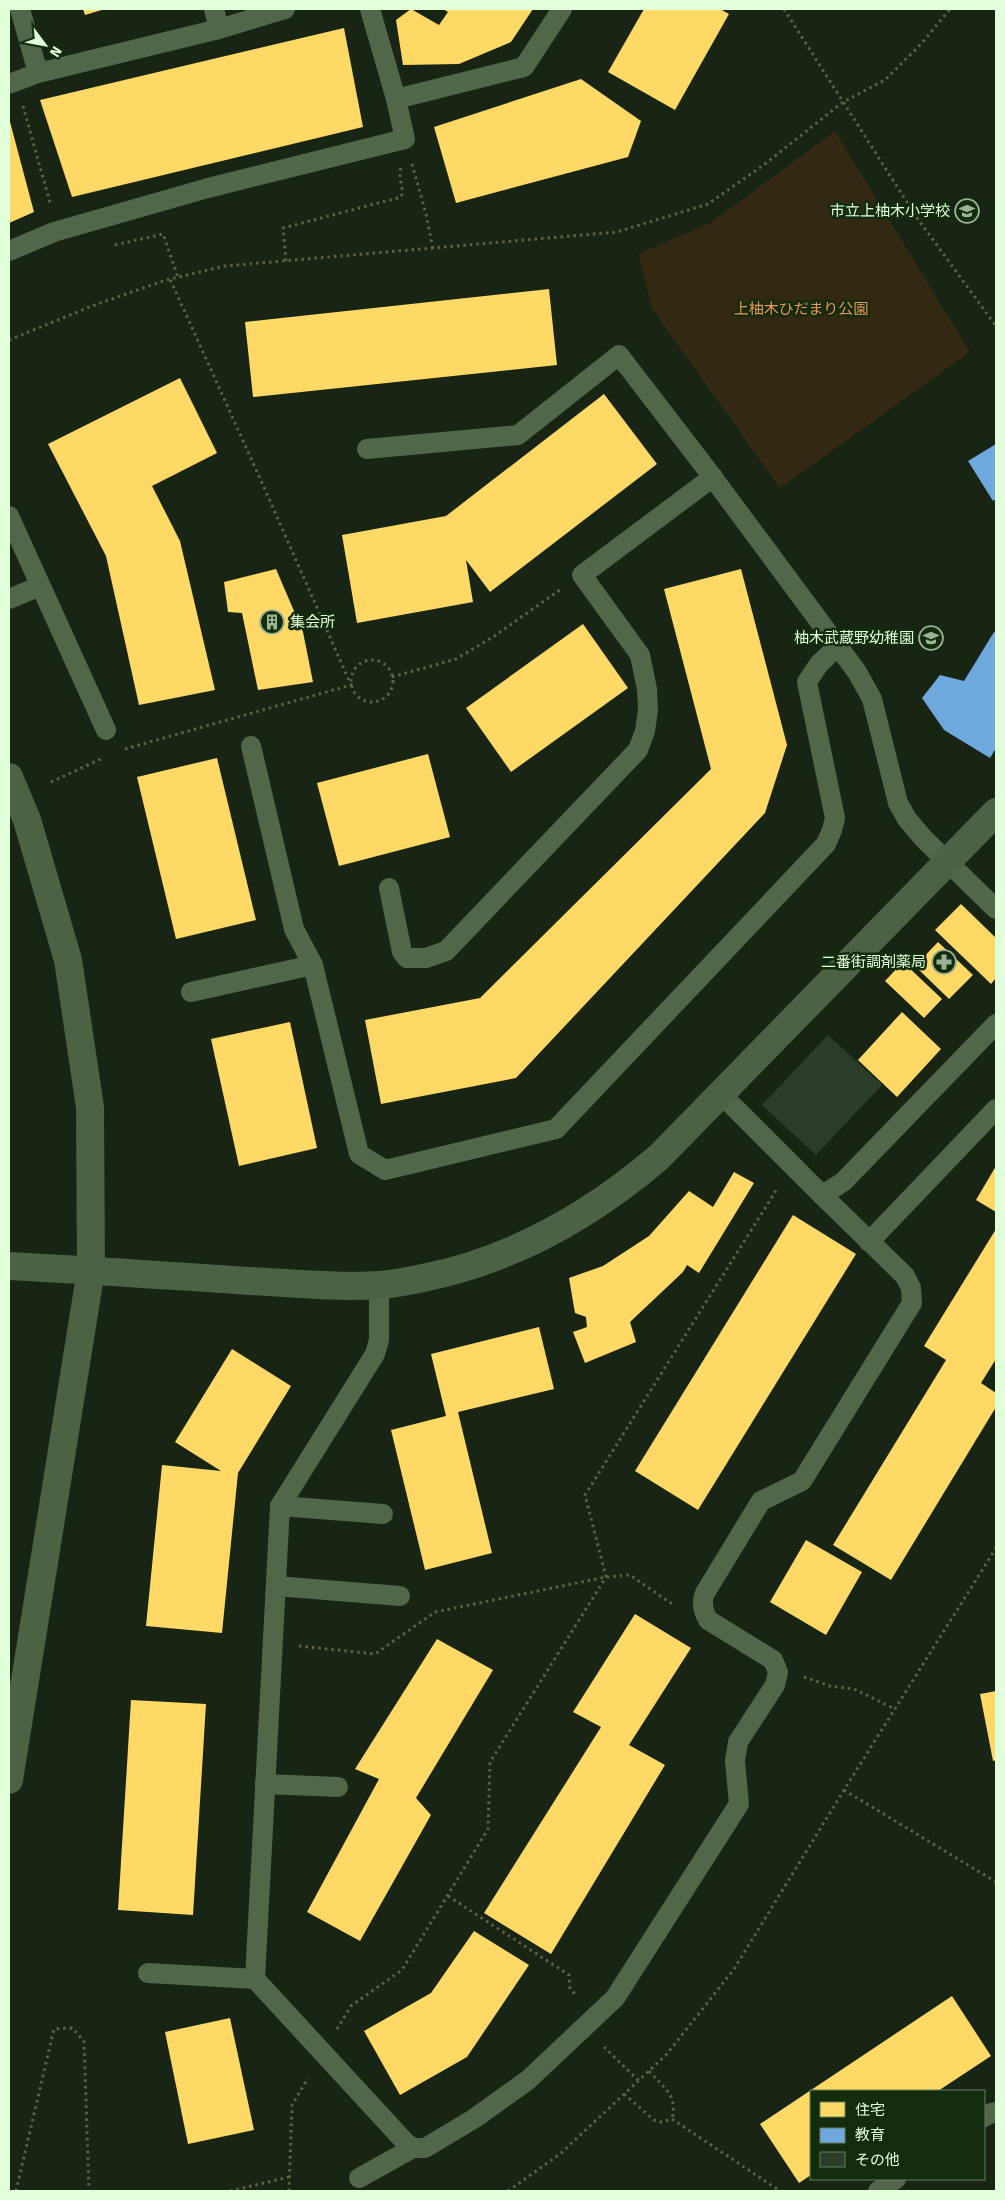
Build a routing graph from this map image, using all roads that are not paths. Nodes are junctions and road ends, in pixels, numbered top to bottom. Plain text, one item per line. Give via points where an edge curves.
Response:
1 (20, 9) edge
2 (214, 9) edge
3 (285, 9) edge
4 (370, 9) edge
5 (562, 9) edge
6 (218, 29) junction
7 (38, 72) junction
8 (13, 83) edge
9 (396, 99) junction
10 (9, 251) edge
11 (368, 449) dead end
12 (713, 477) junction
13 (9, 516) edge
14 (40, 586) junction
15 (9, 599) edge
16 (837, 647) junction
17 (106, 730) dead end
18 (251, 746) dead end
19 (9, 777) edge
20 (996, 812) edge
21 (947, 861) junction
22 (389, 888) dead end
23 (996, 909) edge
24 (313, 965) junction
25 (191, 992) dead end
26 (996, 1024) edge
27 (722, 1094) junction
28 (996, 1110) edge
29 (822, 1195) junction
30 (869, 1242) junction
31 (9, 1266) edge
32 (91, 1270) junction
33 (379, 1285) junction
34 (280, 1506) junction
35 (382, 1514) dead end
36 (276, 1586) junction
37 (400, 1596) dead end
38 (9, 1780) edge
39 (265, 1784) junction
40 (338, 1787) dead end
41 (148, 1973) dead end
42 (255, 1979) junction
43 (413, 2148) junction
44 (360, 2178) dead end
45 (894, 2180) edge
46 (878, 2191) edge

1 - 7 lane
2 - 6 lane
3 - 6 lane
4 - 9 lane
5 - 9 lane via 524,67
6 - 7 lane
7 - 8 lane
9 - 10 lane via 405,139 208,188 54,232
11 - 12 lane via 518,435 619,355
12 - 16 lane
12 - 22 lane via 582,575 640,655 648,710 638,750 446,951 426,958 407,958 402,952
13 - 14 lane
14 - 15 lane
14 - 17 lane
16 - 21 lane via 857,672 872,699 898,803 907,819
16 - 24 lane via 819,664 807,682 835,818 826,844 556,1129 385,1170 359,1154
18 - 24 lane via 294,929
19 - 32 street via 27,820 68,960 90,1107
20 - 21 street
21 - 23 lane
21 - 27 street
24 - 25 lane
26 - 29 lane via 843,1182
27 - 29 lane
27 - 33 street via 660,1158 593,1209 554,1232 454,1272
28 - 30 lane
29 - 30 lane
30 - 43 lane via 906,1276 912,1303 802,1481 760,1501 702,1599 708,1620 773,1660 778,1672 775,1685 738,1742 735,1761 739,1804 615,1998 528,2080 475,2118 425,2148
31 - 32 street
32 - 33 street via 325,1285
32 - 38 street
33 - 34 lane via 379,1340 375,1354
34 - 35 lane
34 - 36 lane
36 - 37 lane
36 - 39 lane
39 - 40 lane
39 - 42 lane
41 - 42 lane
42 - 43 lane
43 - 44 lane
45 - 46 lane

